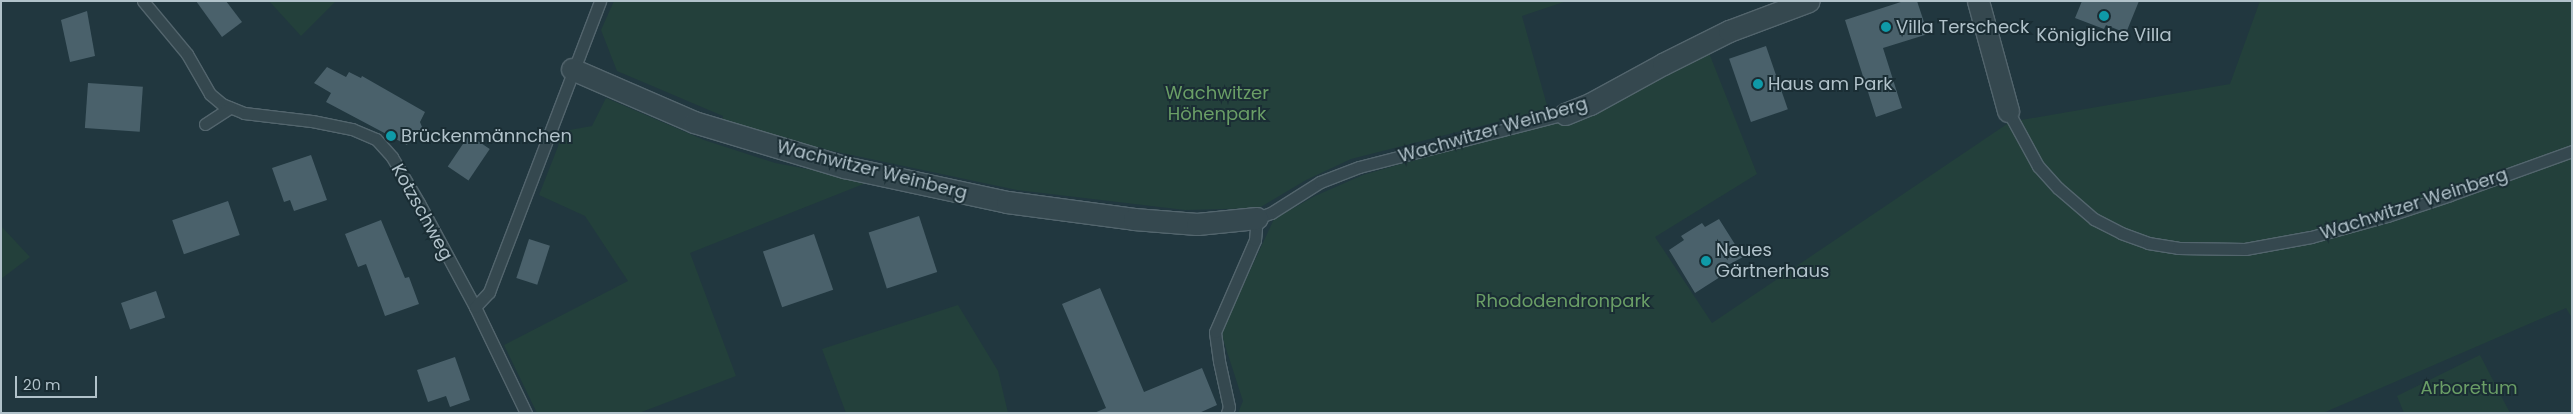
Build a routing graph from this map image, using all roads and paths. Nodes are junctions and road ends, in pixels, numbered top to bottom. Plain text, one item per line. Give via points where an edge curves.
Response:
1 (143, 1) edge
2 (600, 1) edge
3 (1809, 1) edge
4 (1978, 1) edge
5 (572, 69) junction
6 (230, 108) junction
7 (2008, 111) joint
8 (1565, 114) joint
9 (205, 124) dead end
10 (2572, 151) edge
11 (1257, 218) junction
12 (475, 306) junction
13 (526, 413) edge
14 (1227, 413) edge

1 - 6 lane, Kotzschweg via 187,54 210,94
2 - 5 lane
3 - 8 street, Wachwitzer Weinberg via 1729,32
4 - 7 street, Wachwitzer Weinberg
5 - 11 street, Wachwitzer Weinberg via 694,122 853,169 1007,202 1134,219 1197,224
5 - 12 lane via 489,292
6 - 9 lane
6 - 12 lane, Kotzschweg via 244,113 352,129 376,139 392,157
7 - 10 lane, Wachwitzer Weinberg via 2038,166 2094,219 2148,243 2178,248 2245,249 2311,237 2441,198
8 - 11 lane, Wachwitzer Weinberg via 1359,167 1320,182 1271,213
11 - 14 lane via 1255,240 1216,332 1229,407
12 - 13 lane, Kotzschweg

